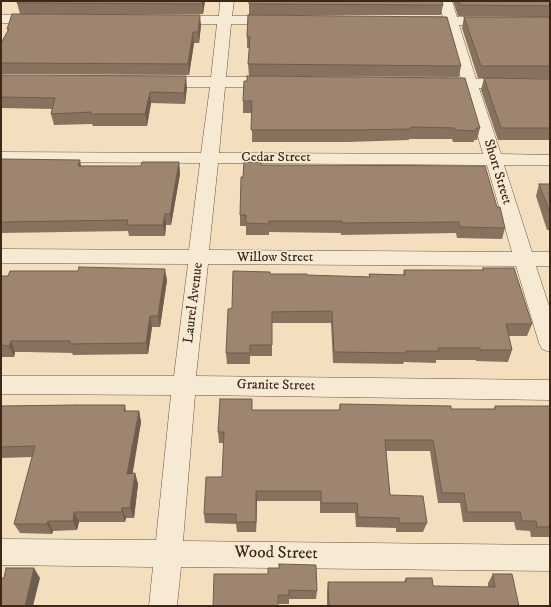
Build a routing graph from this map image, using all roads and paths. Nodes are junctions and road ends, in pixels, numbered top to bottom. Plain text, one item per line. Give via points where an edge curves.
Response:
1 (445, 1) edge
2 (226, 10) edge
3 (1, 19) edge
4 (51, 19) edge
5 (159, 20) edge
6 (286, 20) edge
7 (412, 21) edge
8 (451, 21) junction
9 (550, 22) edge
10 (141, 82) edge
11 (219, 82) junction
12 (289, 82) edge
13 (423, 83) edge
14 (470, 84) junction
15 (550, 84) edge
16 (1, 157) edge
17 (211, 158) junction
18 (494, 160) junction
19 (550, 160) edge
20 (1, 256) edge
21 (199, 257) junction
22 (550, 259) edge
23 (524, 260) junction
24 (550, 343) edge
25 (1, 385) edge
26 (184, 385) junction
27 (550, 390) edge
28 (1, 552) edge
29 (168, 553) junction
30 (550, 558) edge
31 (163, 606) edge

1 - 8 street, Short Street
2 - 5 street
2 - 6 street
2 - 11 street, Laurel Avenue
3 - 4 street
7 - 8 street
8 - 9 street
8 - 14 street, Short Street
10 - 11 street
11 - 12 street
11 - 17 street, Laurel Avenue
13 - 14 street
14 - 15 street
14 - 18 street, Short Street
16 - 17 street, Cedar Street
17 - 18 street, Cedar Street
17 - 21 street, Laurel Avenue
18 - 19 street, Cedar Street
18 - 23 street, Short Street
20 - 21 street, Willow Street
21 - 23 street, Willow Street
21 - 26 street, Laurel Avenue
22 - 23 street, Willow Street
23 - 24 street, Short Street
25 - 26 street, Granite Street
26 - 27 street, Granite Street
26 - 29 street, Laurel Avenue
28 - 29 street, Wood Street
29 - 30 street, Wood Street
29 - 31 street, Laurel Avenue

